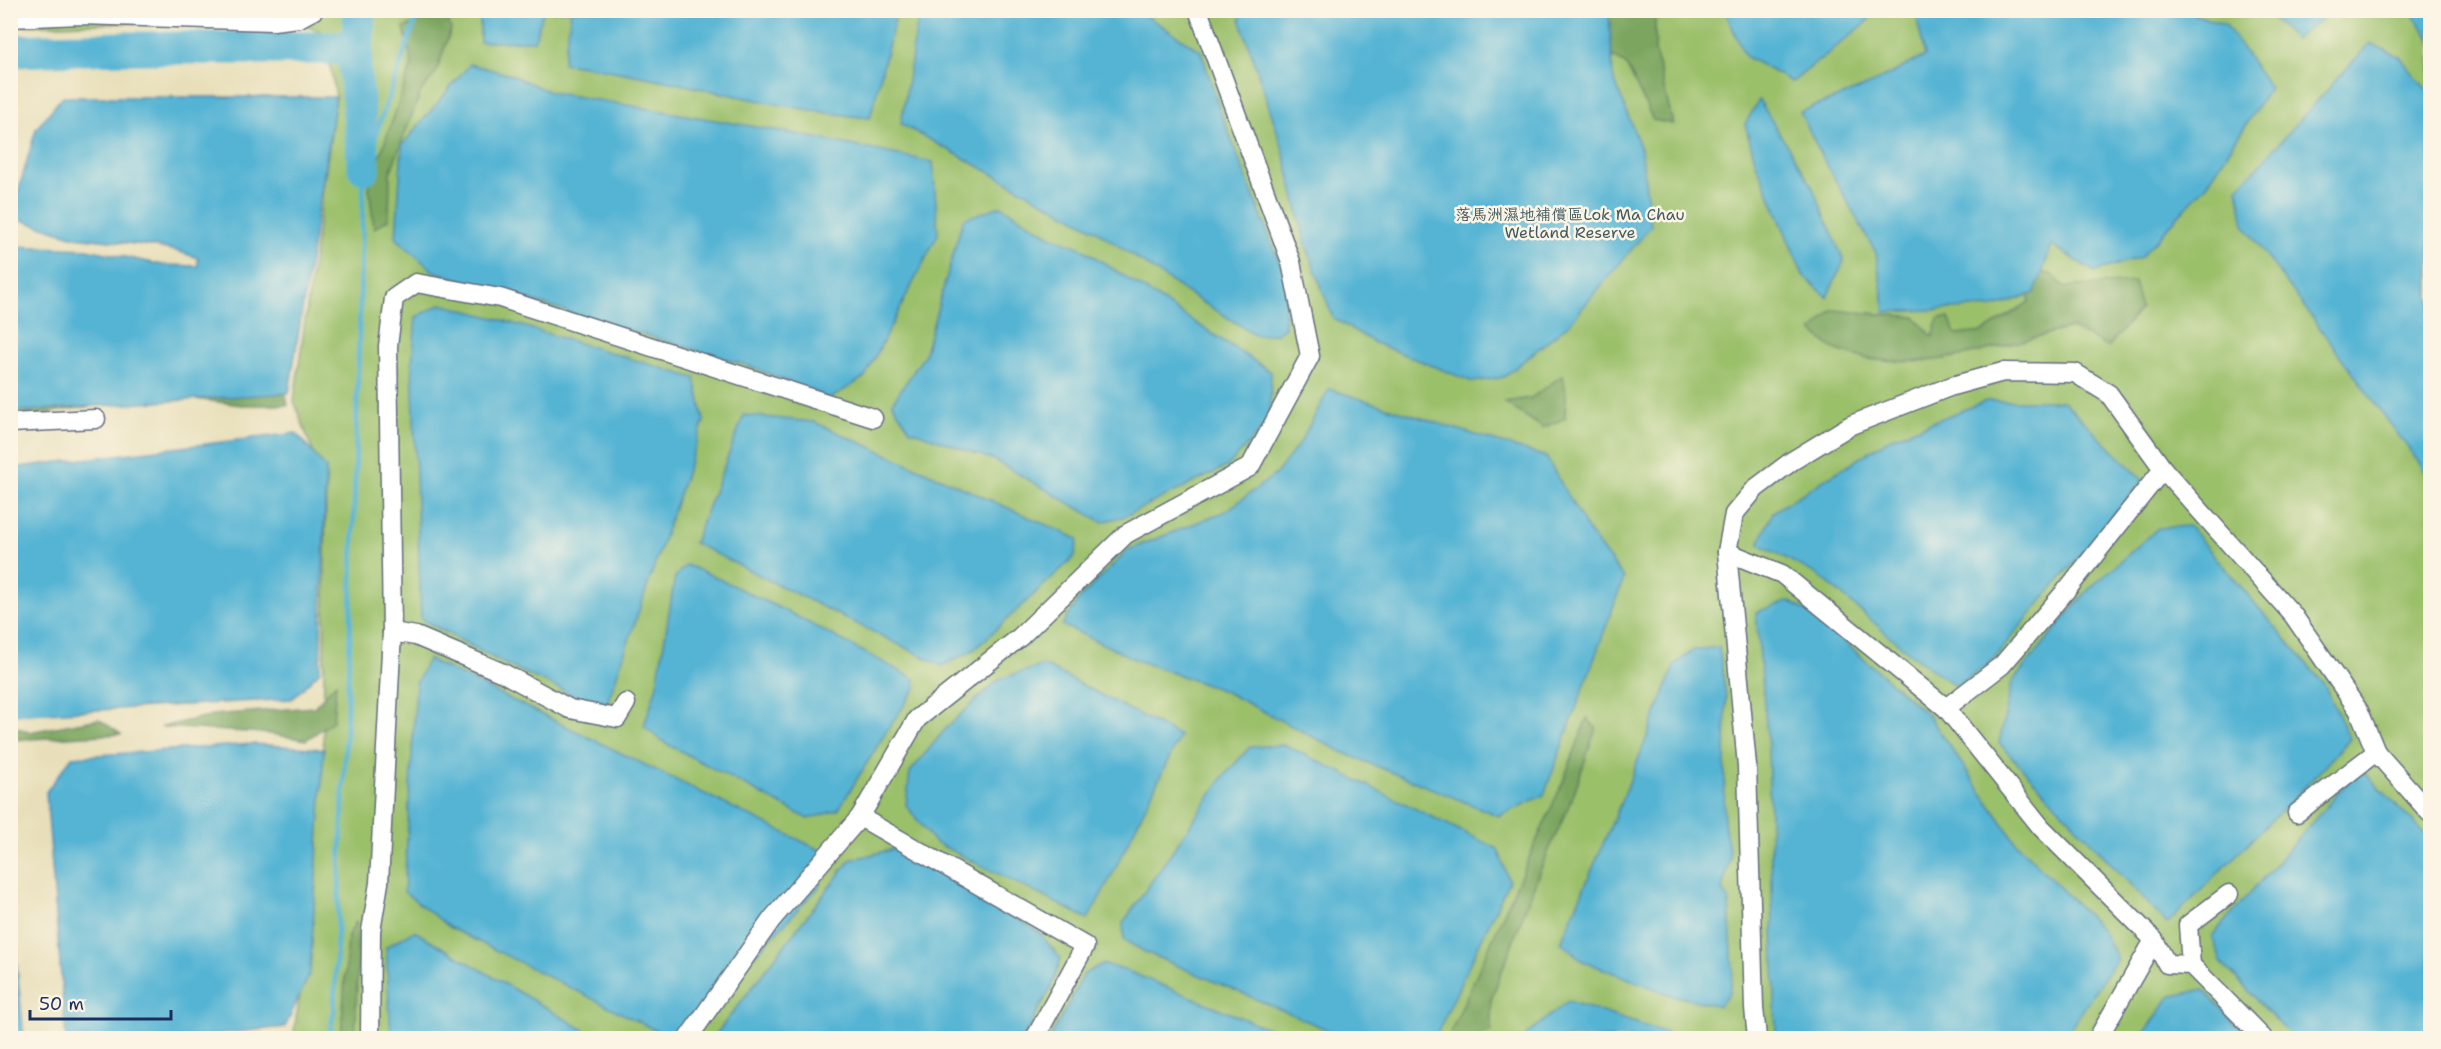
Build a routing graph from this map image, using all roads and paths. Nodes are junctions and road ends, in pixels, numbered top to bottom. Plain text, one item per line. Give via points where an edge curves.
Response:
1 (314, 10) edge
2 (1198, 10) edge
3 (10, 18) edge
4 (873, 418) dead end
5 (96, 419) dead end
6 (10, 423) edge
7 (2163, 469) junction
8 (1727, 552) junction
9 (392, 632) junction
10 (626, 703) dead end
11 (1946, 708) junction
12 (2376, 752) junction
13 (2297, 813) dead end
14 (2430, 813) edge
15 (860, 817) junction
16 (2229, 894) dead end
17 (2154, 940) junction
18 (2192, 965) junction
19 (370, 1038) edge
20 (688, 1038) edge
21 (1035, 1038) edge
22 (1757, 1038) edge
23 (2098, 1038) edge
24 (2264, 1038) edge

1 - 3 street via 299,18 273,21 80,15
2 - 15 street via 1291,262 1310,356 1250,467 1126,534 1020,637 917,719
4 - 9 street via 500,298 416,283 394,298 388,346
5 - 6 street
7 - 8 street via 2109,394 2075,373 2003,372 1952,386 1851,425 1792,460 1756,488 1734,514
7 - 11 street via 2002,665
7 - 12 street via 2293,615 2359,711
8 - 11 street via 1782,574
8 - 22 street via 1747,766
9 - 10 street via 416,636 503,673 570,709 616,718
9 - 19 street via 379,883 371,931
11 - 17 street via 2041,827
12 - 13 street
12 - 14 street
15 - 20 street via 772,920
15 - 21 street via 1085,946
16 - 18 street via 2188,925
17 - 18 street via 2167,964
17 - 23 street
18 - 24 street

